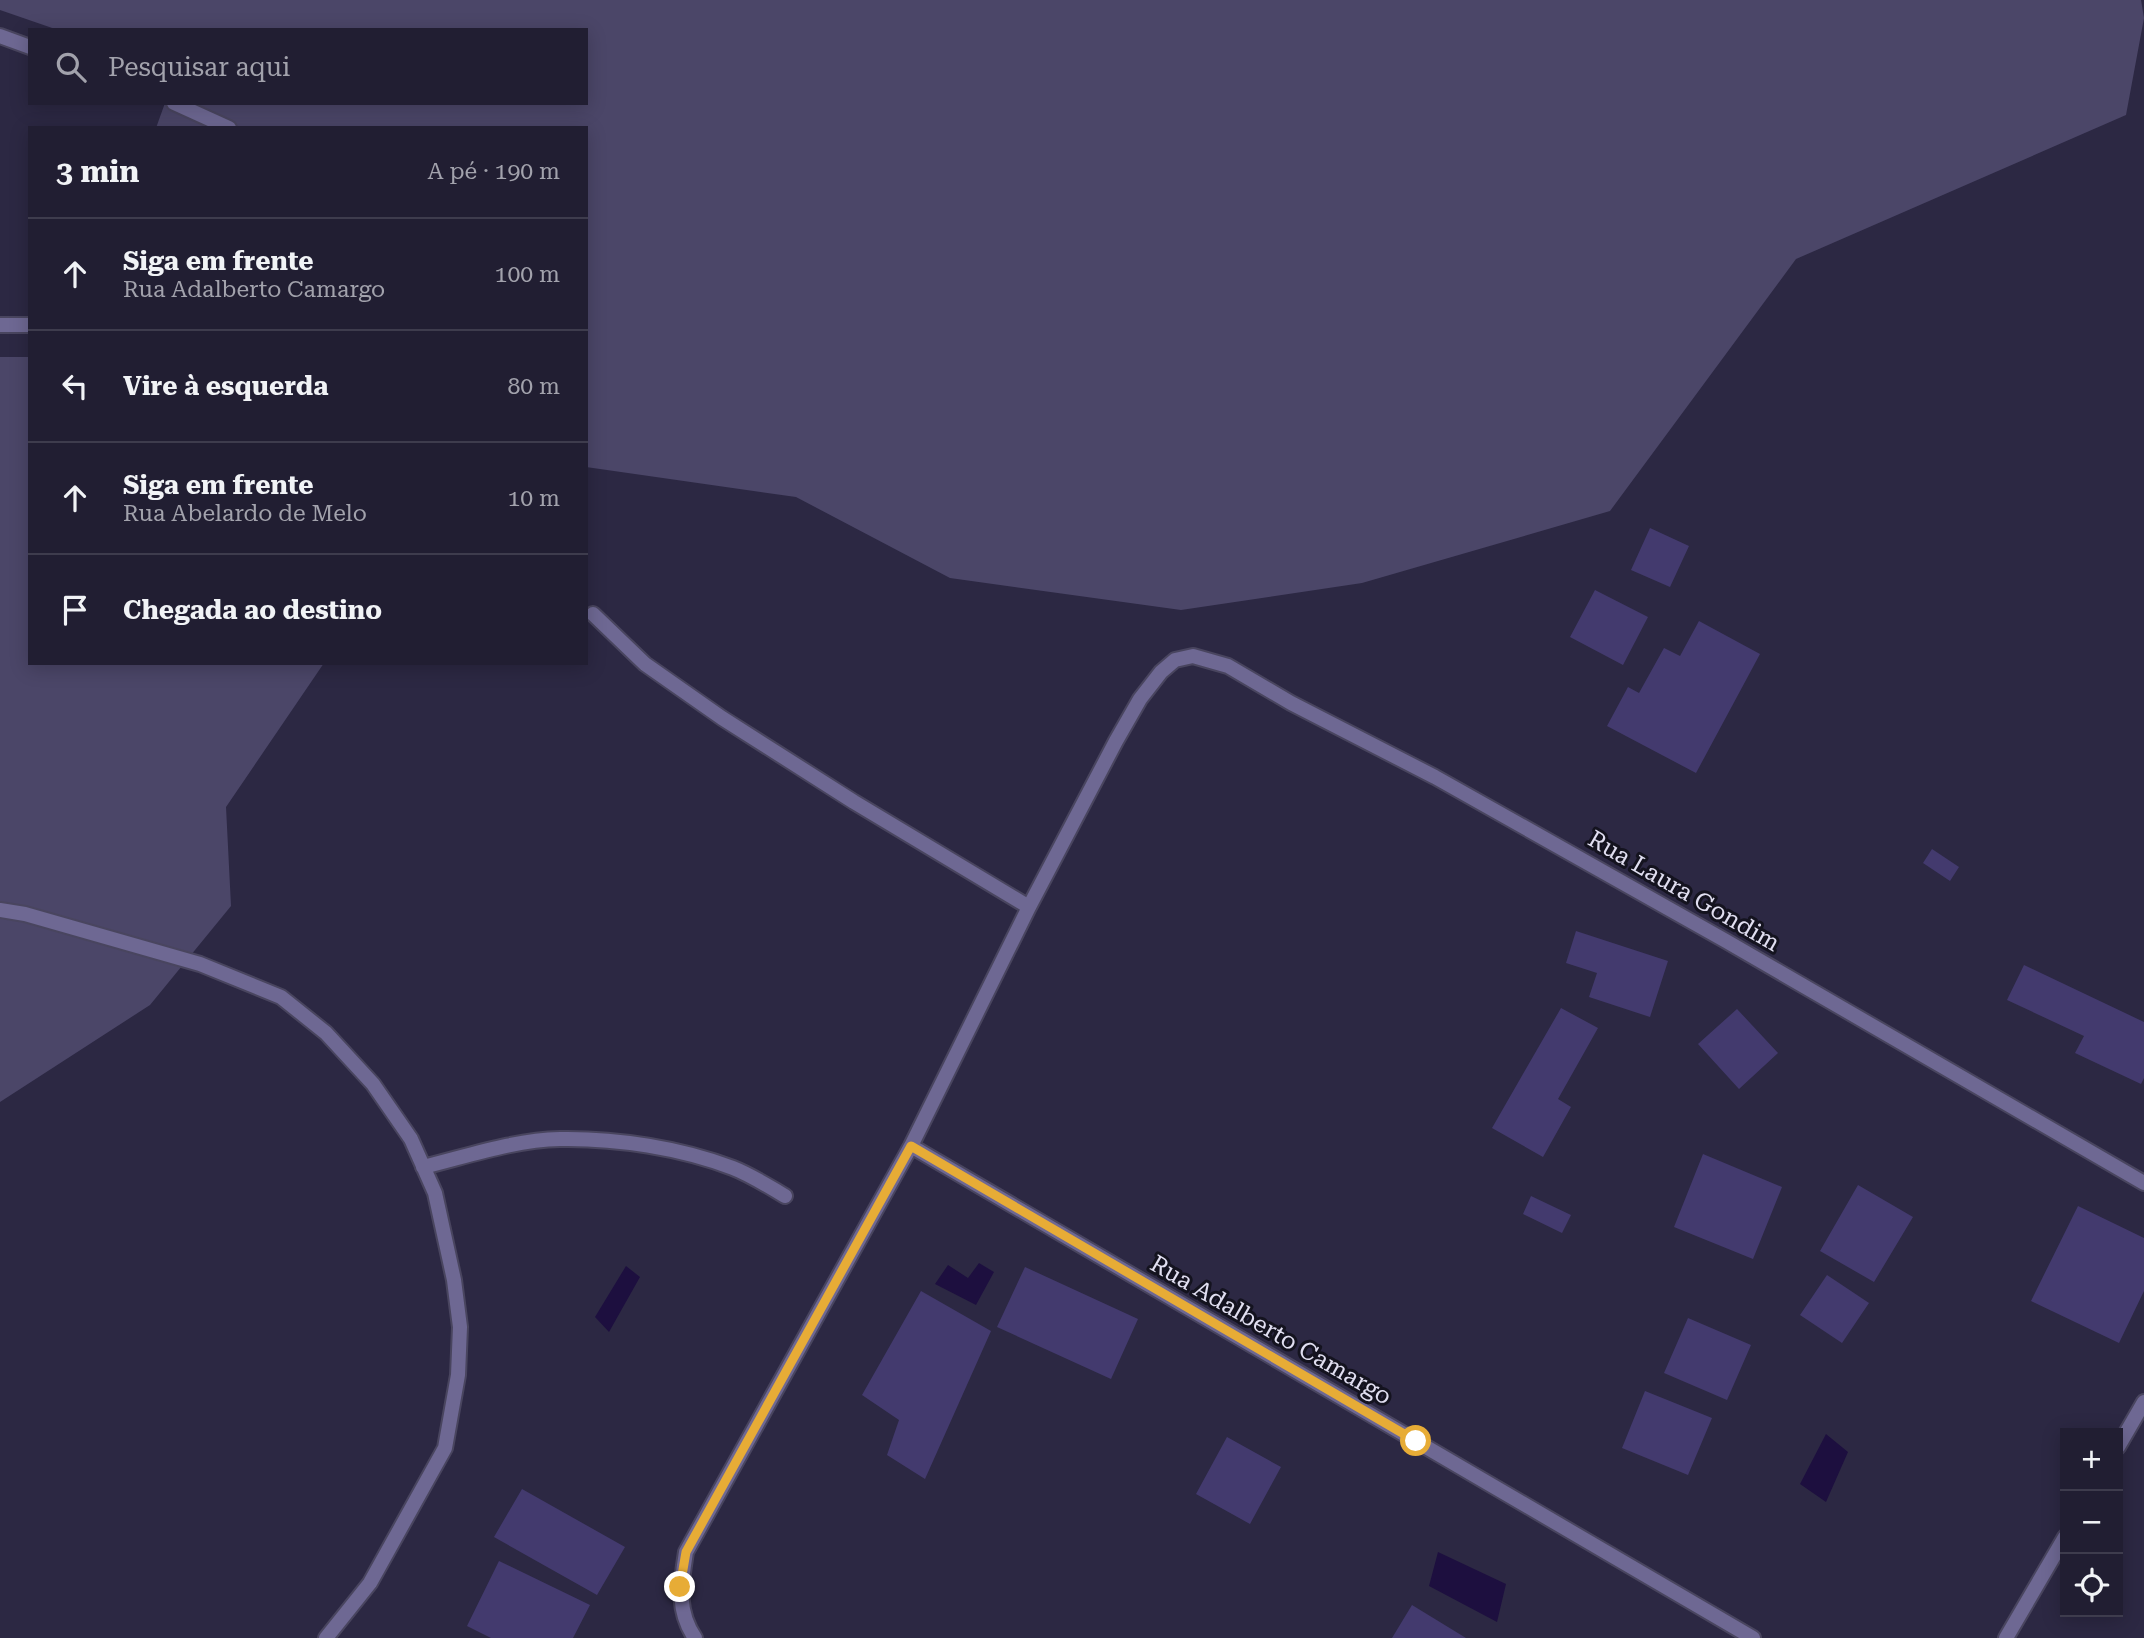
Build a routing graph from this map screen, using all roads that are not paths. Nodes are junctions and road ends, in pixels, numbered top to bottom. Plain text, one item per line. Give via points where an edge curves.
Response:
1 (0, 36) edge
2 (28, 46) edge
3 (178, 105) edge
4 (225, 126) edge
5 (0, 325) edge
6 (28, 325) edge
7 (593, 614) dead end
8 (1030, 907) junction
9 (0, 910) edge
10 (911, 1146) junction
11 (424, 1167) junction
12 (2144, 1183) edge
13 (785, 1196) dead end
14 (2144, 1402) edge
15 (2123, 1438) edge
16 (2060, 1545) edge
17 (326, 1638) edge
18 (695, 1638) edge
19 (1753, 1638) edge
20 (2006, 1638) edge

1 - 2 street
3 - 4 street
5 - 6 street
7 - 8 street via 645,664 722,718
8 - 10 street
8 - 12 street, Rua Laura Gondim via 1140,699 1175,660 1193,656 1228,666 1446,783
9 - 11 street via 200,964 281,997 326,1033 373,1084 411,1139
10 - 18 street via 686,1552 680,1587 685,1623
10 - 19 street, Rua Adalberto Camargo
11 - 13 street via 516,1144 559,1139 603,1141 675,1150 734,1168
11 - 17 street via 435,1193 460,1327 458,1375 445,1448 370,1583
14 - 15 street
16 - 20 street

